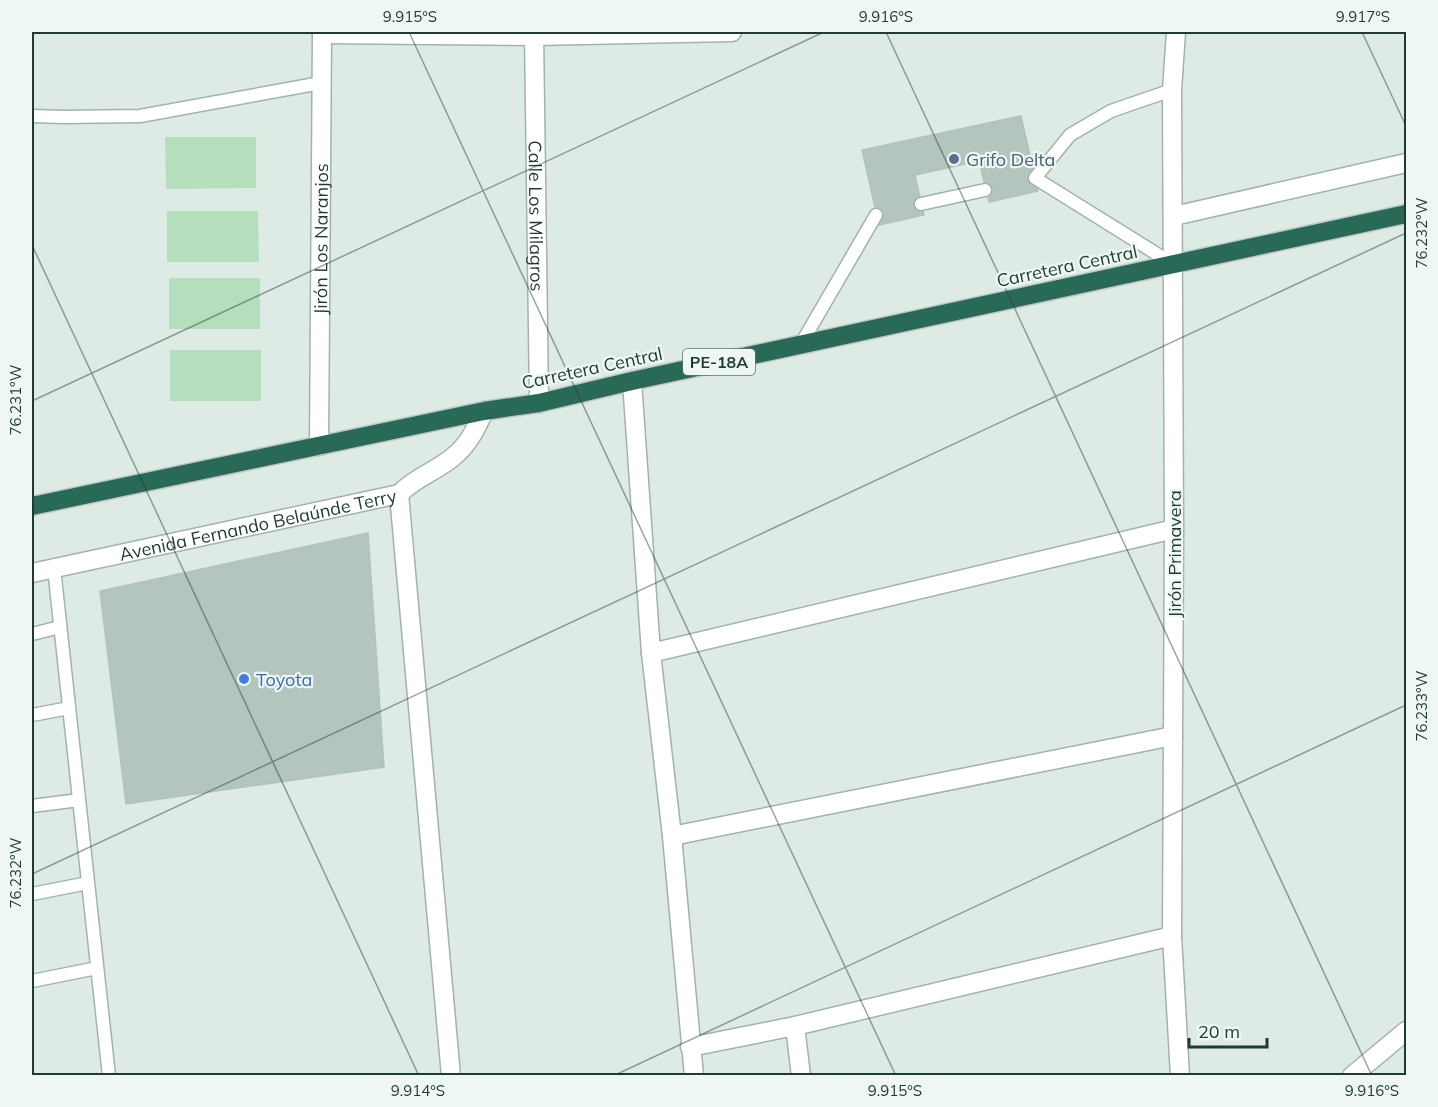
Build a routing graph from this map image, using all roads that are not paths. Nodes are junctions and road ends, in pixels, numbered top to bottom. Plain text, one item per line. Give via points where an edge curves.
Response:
1 (732, 32) edge
2 (1176, 32) edge
3 (322, 33) edge
4 (534, 34) edge
5 (321, 83) junction
6 (1172, 90) junction
7 (32, 116) edge
8 (1407, 163) edge
9 (985, 190) dead end
10 (921, 204) dead end
11 (1407, 214) edge
12 (876, 215) dead end
13 (1174, 216) junction
14 (1173, 264) junction
15 (801, 344) junction
16 (632, 381) junction
17 (539, 403) junction
18 (484, 411) junction
19 (319, 446) junction
20 (399, 494) junction
21 (36, 500) edge
22 (1174, 529) junction
23 (54, 568) junction
24 (32, 573) edge
25 (60, 627) junction
26 (32, 634) edge
27 (651, 653) junction
28 (69, 708) junction
29 (32, 715) edge
30 (1173, 736) junction
31 (79, 800) junction
32 (32, 806) edge
33 (672, 836) junction
34 (88, 883) junction
35 (32, 894) edge
36 (1172, 936) junction
37 (97, 968) junction
38 (32, 981) edge
39 (795, 1026) junction
40 (1407, 1031) edge
41 (690, 1047) junction
42 (109, 1076) edge
43 (451, 1076) edge
44 (694, 1076) edge
45 (801, 1076) edge
46 (1180, 1076) edge
47 (1352, 1076) edge

1 - 4 street
2 - 6 street, Jirón Primavera
3 - 4 street
3 - 5 street, Jirón Los Naranjos
4 - 17 street, Calle Los Milagros
5 - 7 lane via 140,116
5 - 19 street, Jirón Los Naranjos
6 - 13 street, Jirón Primavera
6 - 14 lane via 1111,111 1070,135 1035,178
8 - 13 street
9 - 10 lane
11 - 14 highway, Carretera Central / PE-18A
12 - 15 lane
13 - 14 street, Jirón Primavera
14 - 15 highway, Carretera Central / PE-18A
14 - 22 street, Jirón Primavera
15 - 16 highway, Carretera Central / PE-18A
16 - 17 highway, Carretera Central / PE-18A
16 - 27 street
17 - 18 highway, Carretera Central / PE-18A
18 - 19 highway, Carretera Central / PE-18A
18 - 20 street, Avenida Fernando Belaúnde Terry via 472,437 452,458 411,482
19 - 21 highway, Carretera Central / PE-18A
20 - 23 street, Avenida Fernando Belaúnde Terry
20 - 43 street
22 - 27 street
22 - 30 street, Jirón Primavera
23 - 24 street, Avenida Fernando Belaúnde Terry
23 - 25 lane
25 - 26 lane
25 - 28 lane
27 - 33 street
28 - 29 lane
28 - 31 lane
30 - 33 street
30 - 36 street, Jirón Primavera
31 - 32 lane
31 - 34 lane
33 - 41 street
34 - 35 lane
34 - 37 lane
36 - 39 street
36 - 46 street, Jirón Primavera
37 - 38 lane
37 - 42 lane
39 - 41 street
39 - 45 street
40 - 47 street
41 - 44 street

